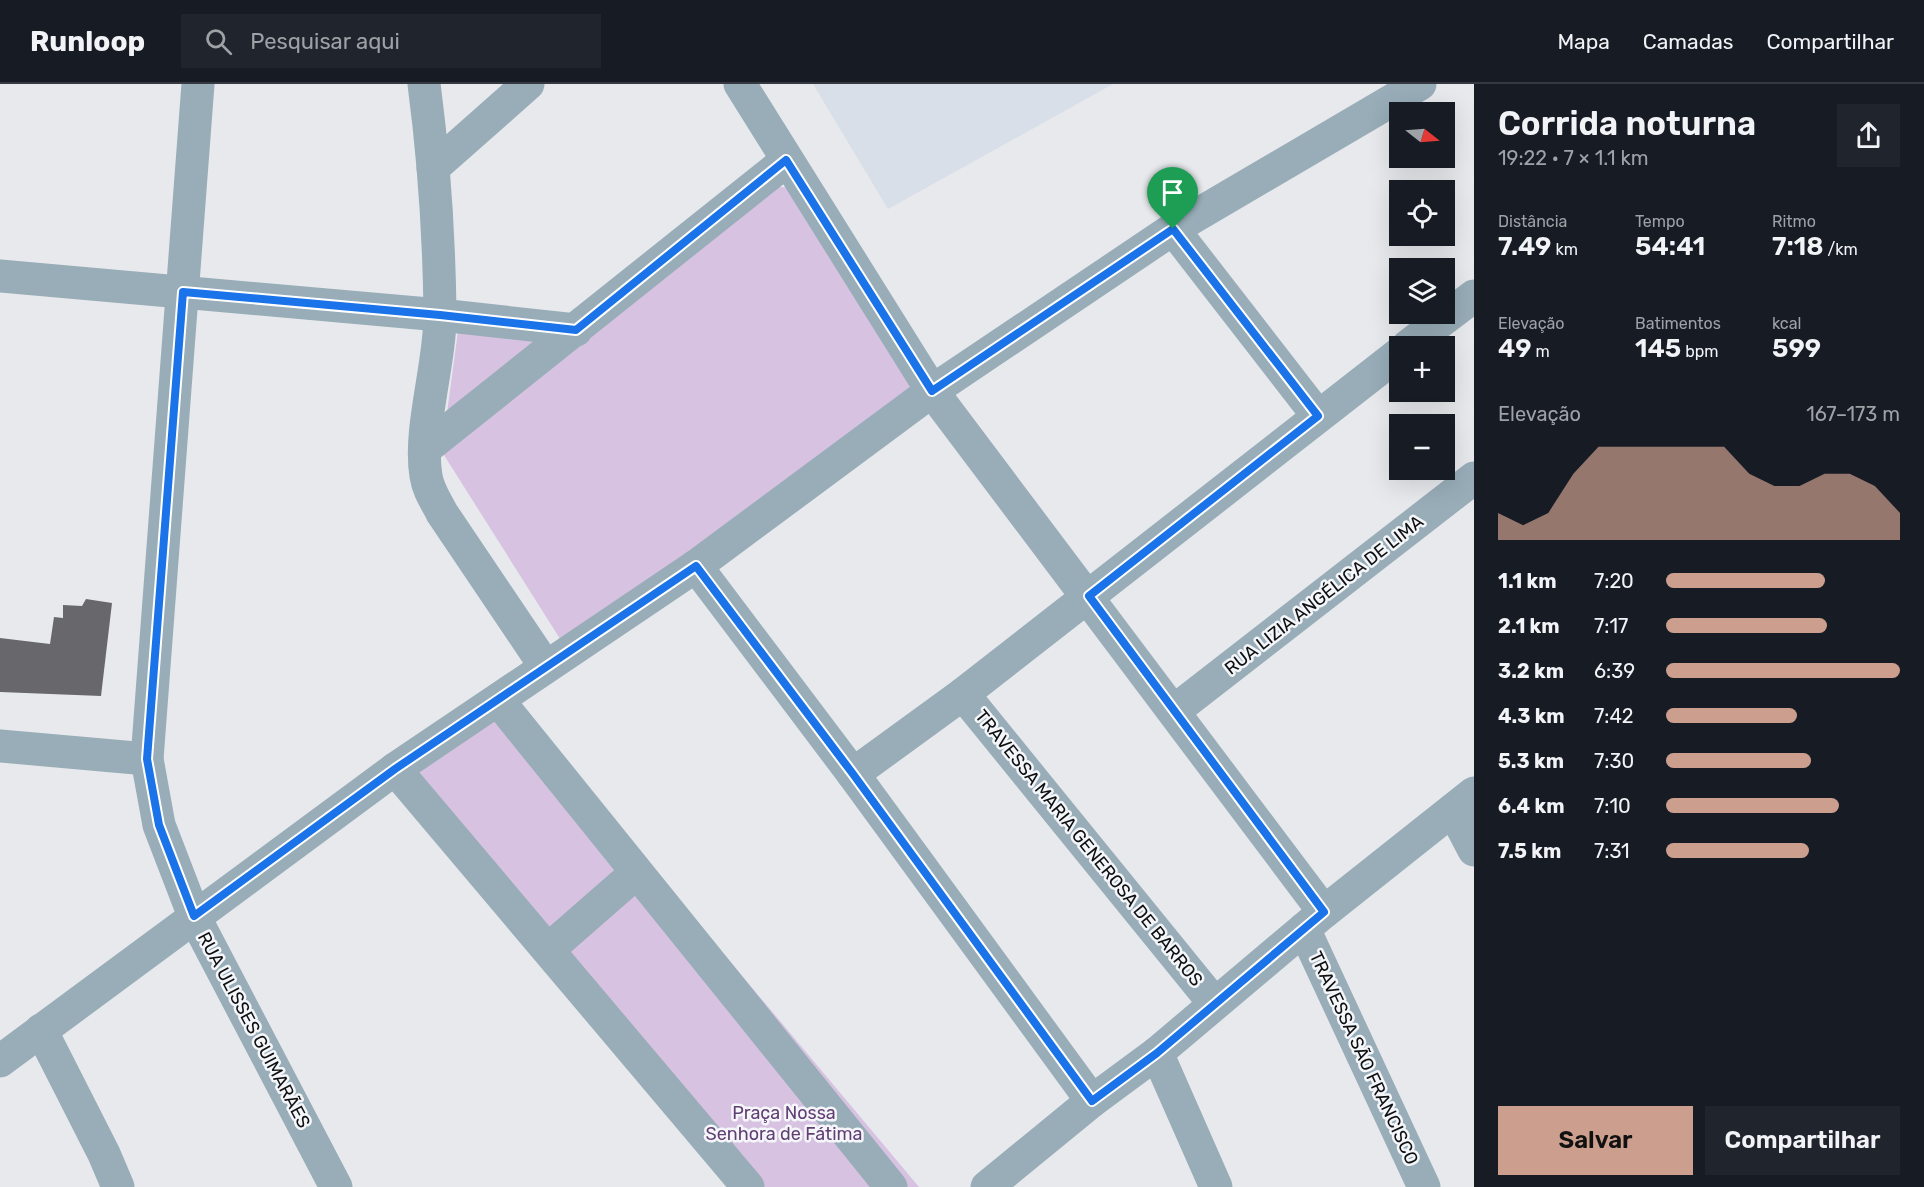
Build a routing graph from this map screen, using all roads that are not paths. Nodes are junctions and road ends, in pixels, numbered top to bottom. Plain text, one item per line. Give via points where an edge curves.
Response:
1 (198, 84) edge
2 (424, 84) edge
3 (528, 84) edge
4 (740, 84) edge
5 (1420, 84) edge
6 (786, 160) junction
7 (433, 168) junction
8 (1173, 229) junction
9 (0, 276) edge
10 (183, 292) junction
11 (1474, 296) edge
12 (440, 315) junction
13 (576, 330) junction
14 (1421, 336) edge
15 (1389, 361) edge
16 (932, 391) junction
17 (1318, 416) junction
18 (426, 448) junction
19 (1474, 478) edge
20 (696, 566) junction
21 (1089, 596) junction
22 (546, 666) junction
23 (963, 694) junction
24 (498, 700) junction
25 (1174, 711) junction
26 (0, 746) edge
27 (147, 759) junction
28 (395, 769) junction
29 (853, 774) junction
30 (1464, 801) edge
31 (1474, 850) edge
32 (636, 873) junction
33 (194, 916) junction
34 (1314, 920) junction
35 (549, 949) junction
36 (1214, 1003) junction
37 (41, 1030) junction
38 (1157, 1053) junction
39 (0, 1061) edge
40 (1092, 1101) junction
41 (118, 1187) edge
42 (336, 1187) edge
43 (748, 1187) edge
44 (891, 1187) edge
45 (987, 1187) edge
46 (1216, 1187) edge
47 (1424, 1187) edge

1 - 10 street, RUA ULISSES GUIMARÃES
2 - 7 street
3 - 7 street
4 - 6 street, TRAVESSA SÃO FRANCISCO
5 - 8 street
6 - 13 street
6 - 16 street, TRAVESSA SÃO FRANCISCO
7 - 12 street
8 - 16 street
8 - 17 street
9 - 10 street
10 - 12 street
10 - 27 street, RUA ULISSES GUIMARÃES
11 - 14 street
12 - 13 street
12 - 18 street
13 - 18 street
15 - 17 street
16 - 20 street
16 - 21 street, TRAVESSA SÃO FRANCISCO
17 - 21 street
18 - 22 street via 426,475 438,506
19 - 25 street, RUA LIZIA ANGÉLICA DE LIMA
20 - 22 street
20 - 29 street
21 - 23 street
21 - 25 street, TRAVESSA SÃO FRANCISCO
22 - 24 street
23 - 29 street
23 - 36 street, TRAVESSA MARIA GENEROSA DE BARROS
24 - 28 street
24 - 32 street
25 - 34 street, TRAVESSA SÃO FRANCISCO
26 - 27 street
27 - 33 street, RUA ULISSES GUIMARÃES via 159,825
28 - 33 street
28 - 35 street
29 - 40 street
30 - 31 street
30 - 34 street
32 - 35 street
32 - 44 street
33 - 37 street
33 - 42 street, RUA ULISSES GUIMARÃES
34 - 36 street
34 - 47 street, TRAVESSA SÃO FRANCISCO
35 - 43 street
36 - 38 street
37 - 39 street
37 - 41 street
38 - 40 street
38 - 46 street
40 - 45 street

